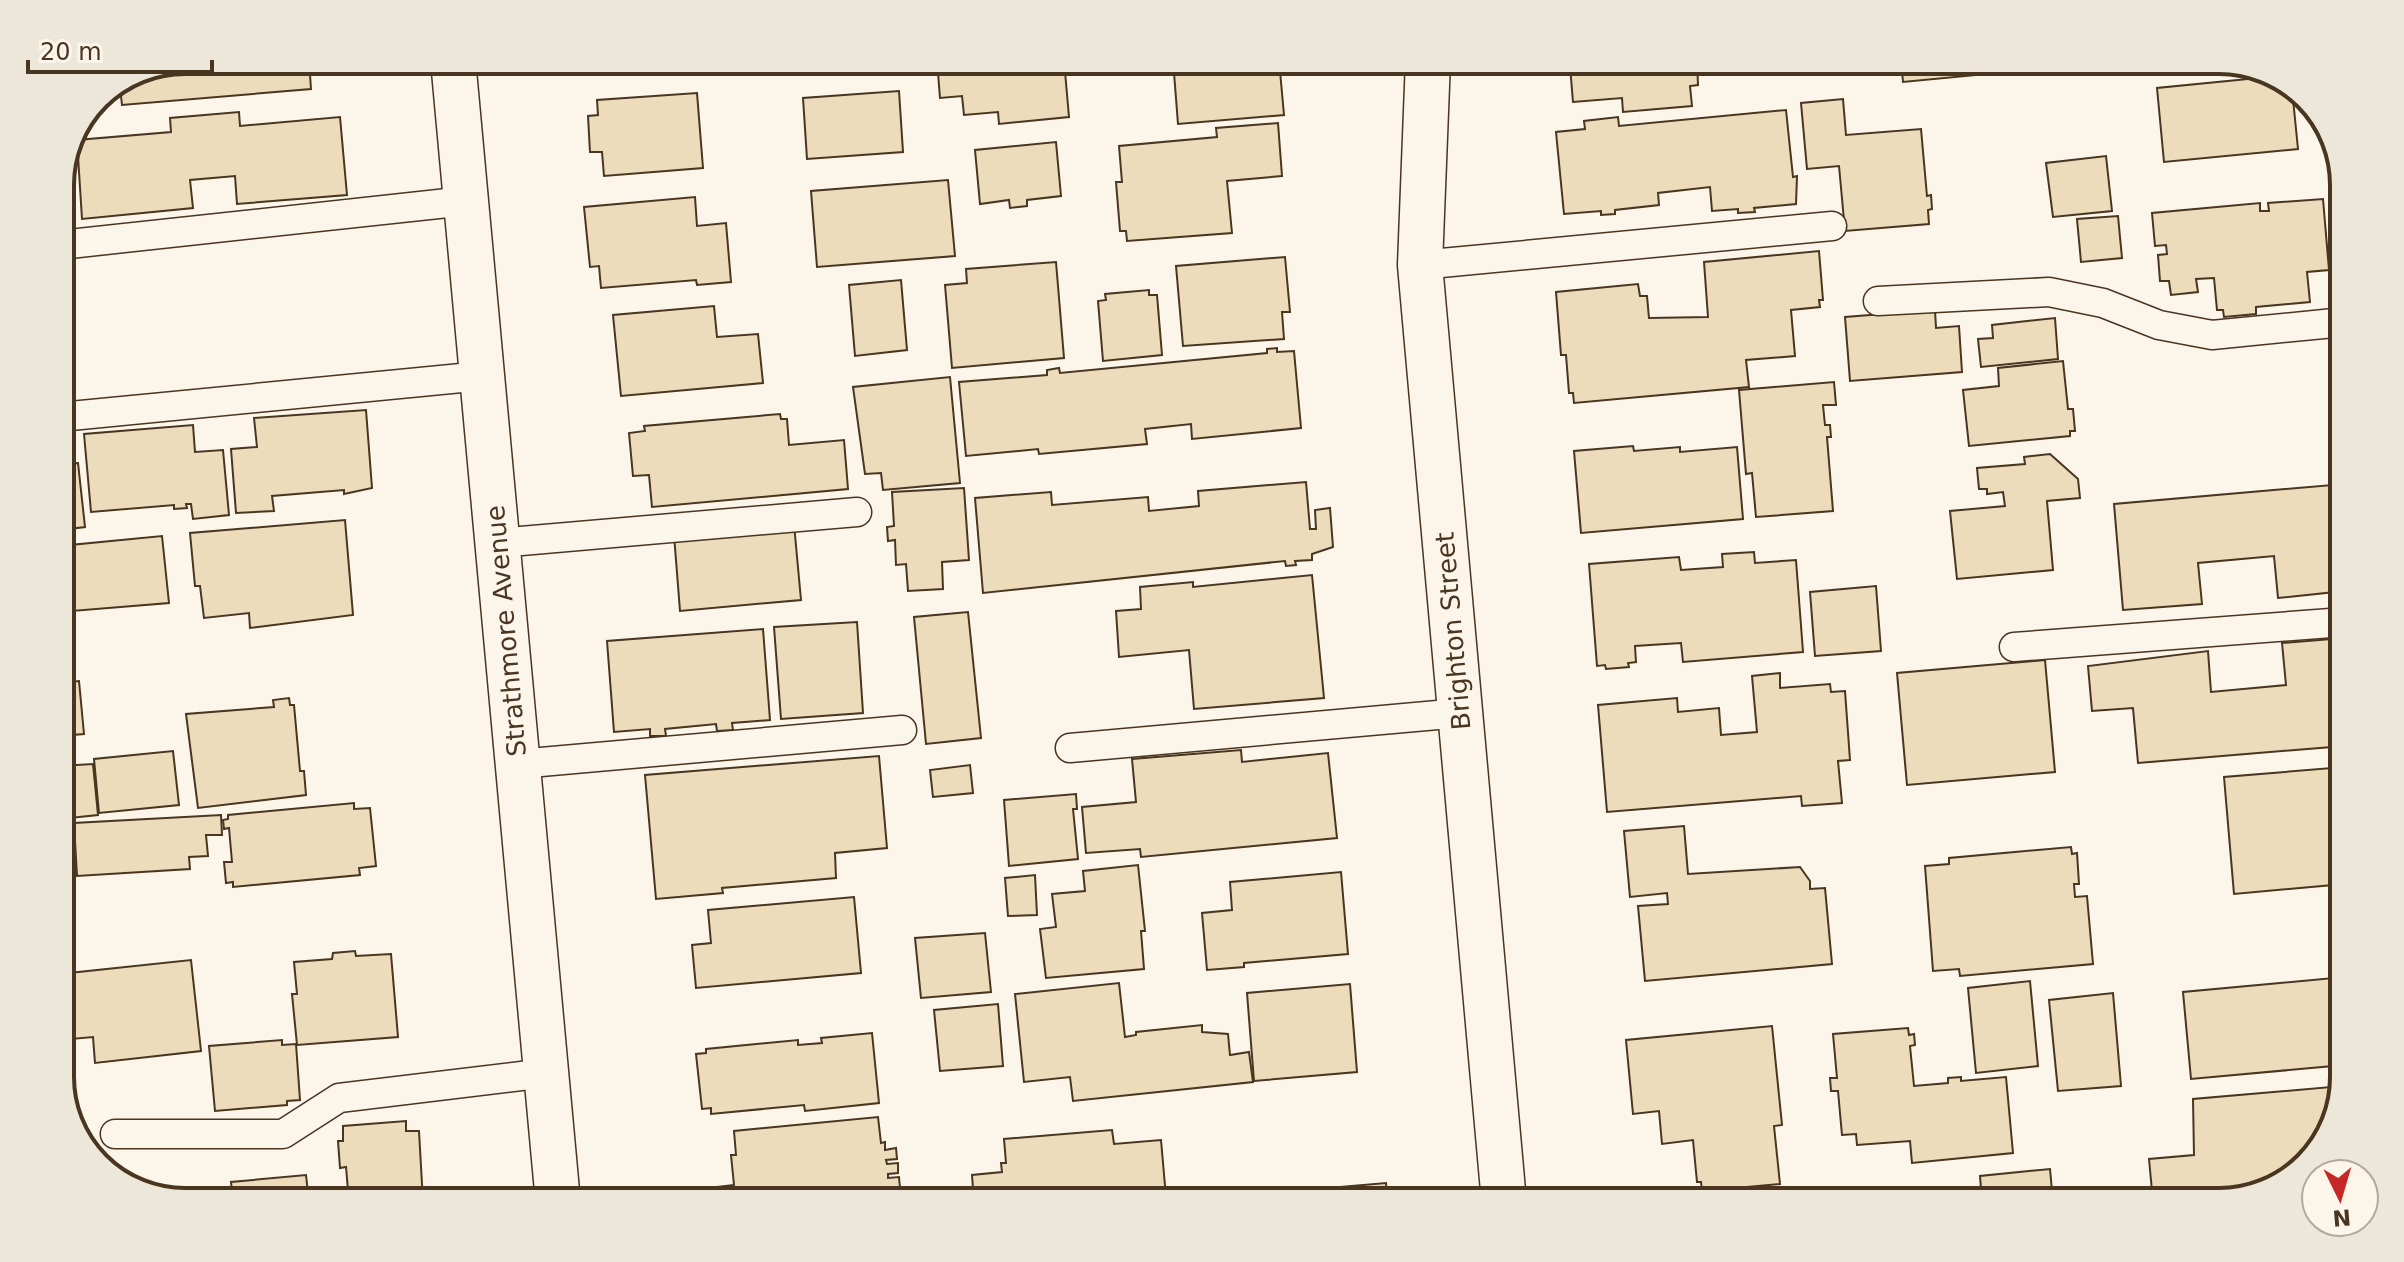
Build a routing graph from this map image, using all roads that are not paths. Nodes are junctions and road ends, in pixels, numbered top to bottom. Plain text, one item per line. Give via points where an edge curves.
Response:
1 (454, 74) edge
2 (1427, 74) edge
3 (466, 201) junction
4 (1832, 226) dead end
5 (74, 243) edge
6 (1420, 265) junction
7 (1878, 301) dead end
8 (2330, 323) edge
9 (482, 376) junction
10 (74, 416) edge
11 (857, 512) dead end
12 (498, 543) junction
13 (2330, 623) edge
14 (2014, 647) dead end
15 (1460, 713) junction
16 (902, 730) dead end
17 (1070, 748) dead end
18 (518, 764) junction
19 (546, 1073) junction
20 (115, 1134) dead end
21 (557, 1188) edge
22 (1503, 1188) edge

1 - 3 street, Strathmore Avenue
2 - 6 street, Brighton Street
3 - 5 lane
3 - 9 street, Strathmore Avenue
4 - 6 lane
6 - 15 street, Brighton Street
7 - 8 lane via 2049,292 2212,335
9 - 10 lane
9 - 12 street, Strathmore Avenue
11 - 12 lane
12 - 18 street, Strathmore Avenue
13 - 14 lane
15 - 17 lane
15 - 22 street, Brighton Street
16 - 18 lane
18 - 19 street, Strathmore Avenue
19 - 20 lane via 339,1098 283,1134
19 - 21 street, Strathmore Avenue

